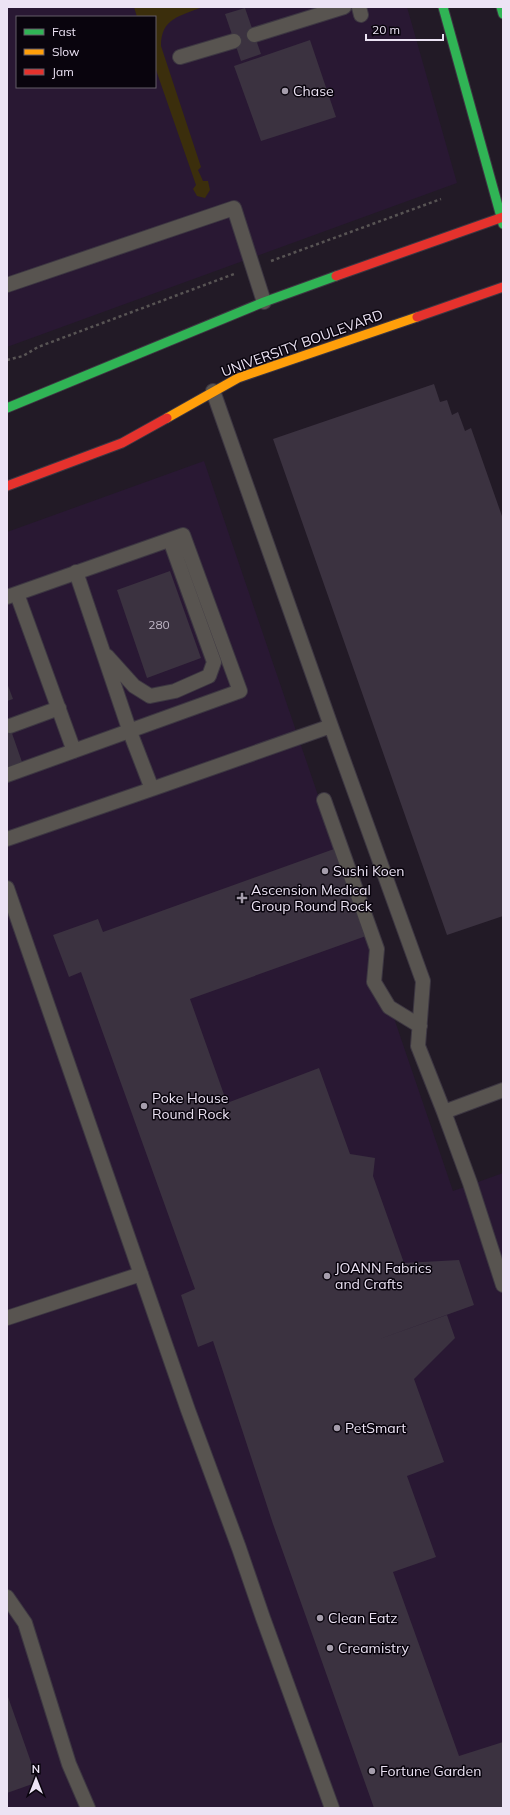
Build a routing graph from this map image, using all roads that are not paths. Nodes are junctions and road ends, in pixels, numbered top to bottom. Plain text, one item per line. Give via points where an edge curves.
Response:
1 (344, 7) edge
2 (443, 7) edge
3 (501, 7) edge
4 (503, 14) edge
5 (254, 34) dead end
6 (234, 41) dead end
7 (180, 57) dead end
8 (502, 220) edge
9 (7, 285) edge
10 (503, 287) edge
11 (264, 302) junction
12 (213, 391) junction
13 (7, 408) edge
14 (7, 486) edge
15 (170, 540) junction
16 (76, 572) junction
17 (12, 595) edge
18 (103, 652) junction
19 (59, 708) junction
20 (10, 726) dead end
21 (331, 726) junction
22 (130, 732) junction
23 (74, 751) junction
24 (7, 775) edge
25 (152, 789) junction
26 (324, 800) dead end
27 (7, 839) edge
28 (7, 888) edge
29 (420, 1026) junction
30 (503, 1090) edge
31 (444, 1112) junction
32 (141, 1274) junction
33 (503, 1285) edge
34 (7, 1318) edge
35 (7, 1597) edge
36 (88, 1808) edge
37 (332, 1808) edge

1 - 5 lane
2 - 8 main road
3 - 4 main road
6 - 7 lane
8 - 11 main road
9 - 11 lane via 234,208
10 - 12 main road, UNIVERSITY BOULEVARD via 238,378
11 - 13 main road
12 - 14 main road, UNIVERSITY BOULEVARD via 122,443
12 - 21 lane
15 - 16 lane
15 - 18 lane via 214,662 209,676 175,691 150,696 134,686
15 - 22 lane via 183,535 240,691
16 - 17 lane
16 - 18 lane
17 - 19 lane
18 - 22 lane
19 - 20 lane
19 - 23 lane
21 - 25 lane
21 - 29 lane via 423,981
22 - 23 lane
22 - 25 lane
23 - 24 lane
25 - 27 lane
26 - 29 lane via 377,950 374,982 389,1008
28 - 32 lane
29 - 31 lane via 418,1046
30 - 31 lane
31 - 33 lane
32 - 34 lane
32 - 37 lane
35 - 36 lane via 25,1623 69,1764

